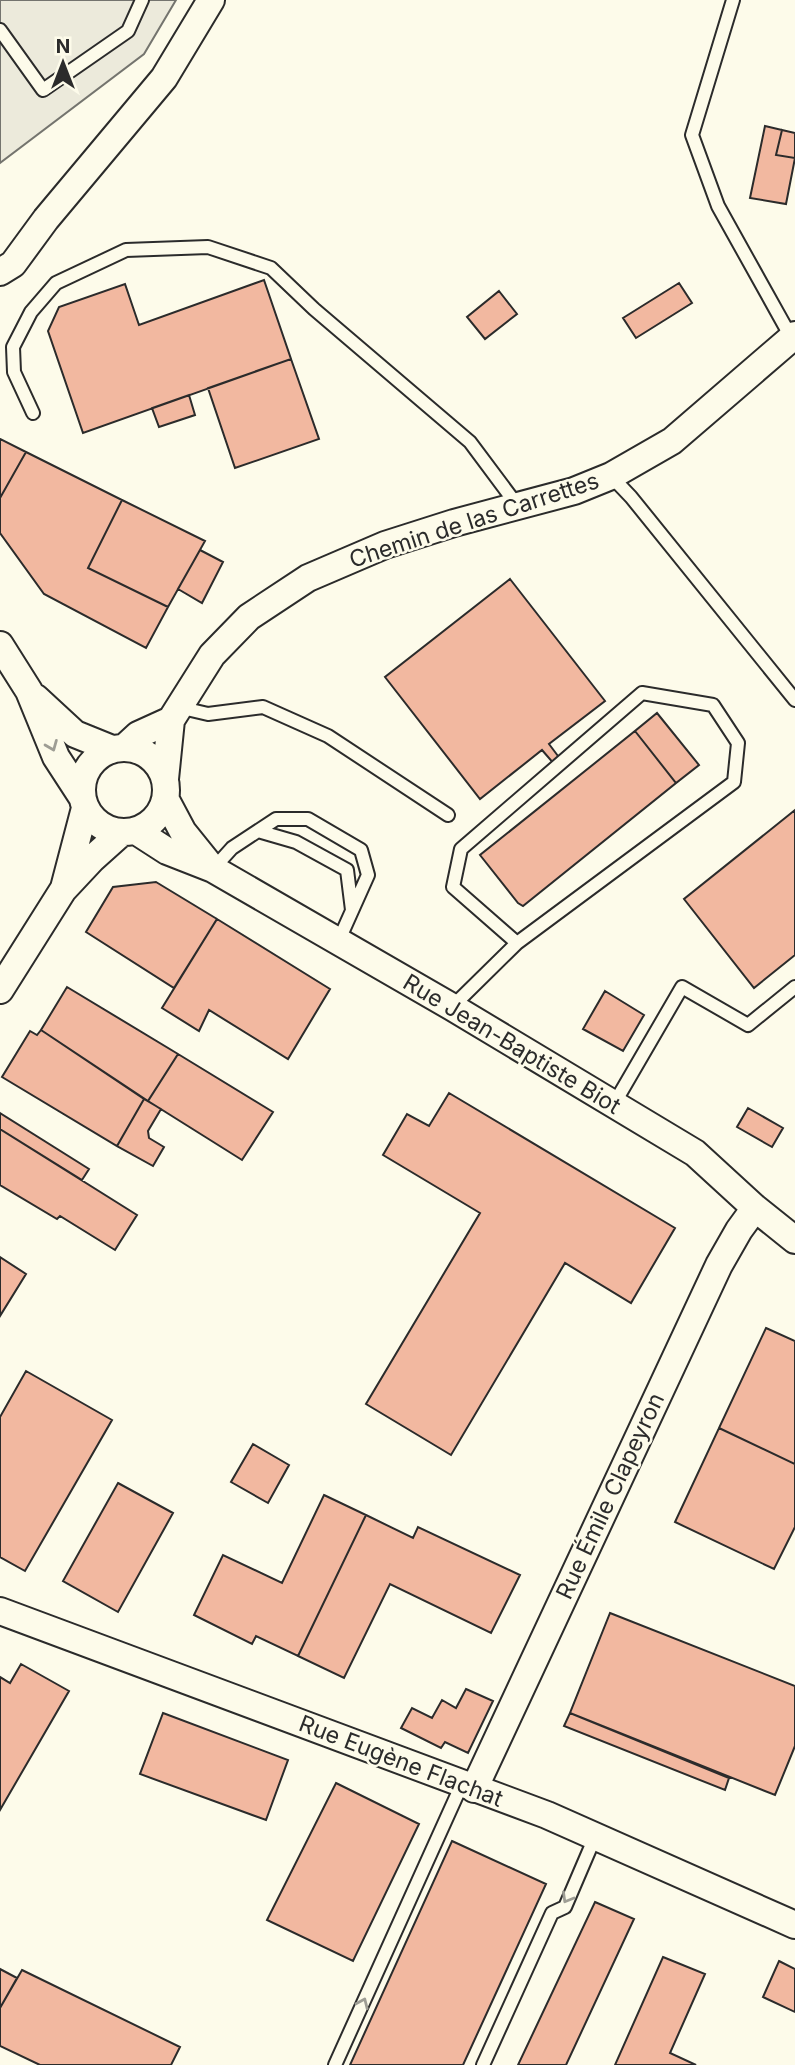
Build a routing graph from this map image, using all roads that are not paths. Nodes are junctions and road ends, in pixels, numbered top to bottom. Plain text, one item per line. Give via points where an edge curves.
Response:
1 (142, 0) edge
2 (211, 0) edge
3 (733, 0) edge
4 (0, 30) edge
5 (46, 219) junction
6 (0, 252) edge
7 (0, 272) edge
8 (793, 336) edge
9 (33, 413) dead end
10 (611, 476) junction
11 (517, 505) junction
12 (0, 645) edge
13 (29, 691) junction
14 (795, 700) edge
15 (174, 714) junction
16 (118, 748) junction
17 (165, 790) junction
18 (83, 803) junction
19 (448, 815) dead end
20 (258, 831) junction
21 (128, 832) junction
22 (213, 869) junction
23 (63, 890) junction
24 (353, 910) junction
25 (338, 943) junction
26 (517, 943) junction
27 (795, 987) edge
28 (0, 990) edge
29 (452, 1007) junction
30 (614, 1104) junction
31 (755, 1208) junction
32 (795, 1240) edge
33 (0, 1611) edge
34 (468, 1786) junction
35 (595, 1837) junction
36 (795, 1925) edge
37 (335, 2065) edge
38 (483, 2065) edge

1 - 4 lane via 128,32 43,90
2 - 5 street via 164,78
3 - 8 lane via 692,135 718,206
5 - 6 street
5 - 7 street via 13,264
8 - 10 street, Chemin de las Carrettes via 672,441
9 - 11 lane via 13,372 13,347 31,312 56,283 126,250 208,247 271,268 470,442
10 - 11 street, Chemin de las Carrettes
10 - 14 lane
11 - 15 street, Chemin de las Carrettes via 385,545 308,578 249,617 212,655
12 - 13 street
13 - 16 street via 75,734
13 -> 18 street via 56,757
15 - 16 street
15 - 17 street, Chemin de las Carrettes
15 - 19 lane via 263,707 328,736
16 - 17 street via 139,750 150,757 159,767
16 - 18 street via 91,762 81,784
17 - 21 street via 153,820
17 - 22 street, Rue Jean-Baptiste Biot via 183,832
18 - 21 street via 103,827
18 - 23 street
20 - 22 lane via 232,848
20 - 24 lane via 296,842 347,870
20 - 24 lane via 276,819 308,818 362,850 368,875
21 - 22 street, Rue Jean-Baptiste Biot
21 - 23 street via 92,859
22 - 25 street, Rue Jean-Baptiste Biot
23 - 28 street
24 - 25 lane
25 - 29 street, Rue Jean-Baptiste Biot
26 - 26 lane via 734,782 738,743 713,705 642,693 461,849 453,887
26 - 29 lane
27 - 30 lane via 748,1025 682,987
29 - 30 street, Rue Jean-Baptiste Biot
30 - 31 street, Rue Jean-Baptiste Biot via 695,1153
31 - 32 street, Rue Jean-Baptiste Biot
31 - 34 street, Rue Émile Clapeyron via 719,1265
33 - 34 street, Rue Eugène Flachat
34 - 35 street, Rue Eugène Flachat
37 -> 34 lane
35 - 36 street, Rue Eugène Flachat
35 -> 38 lane via 565,1907 552,1913

